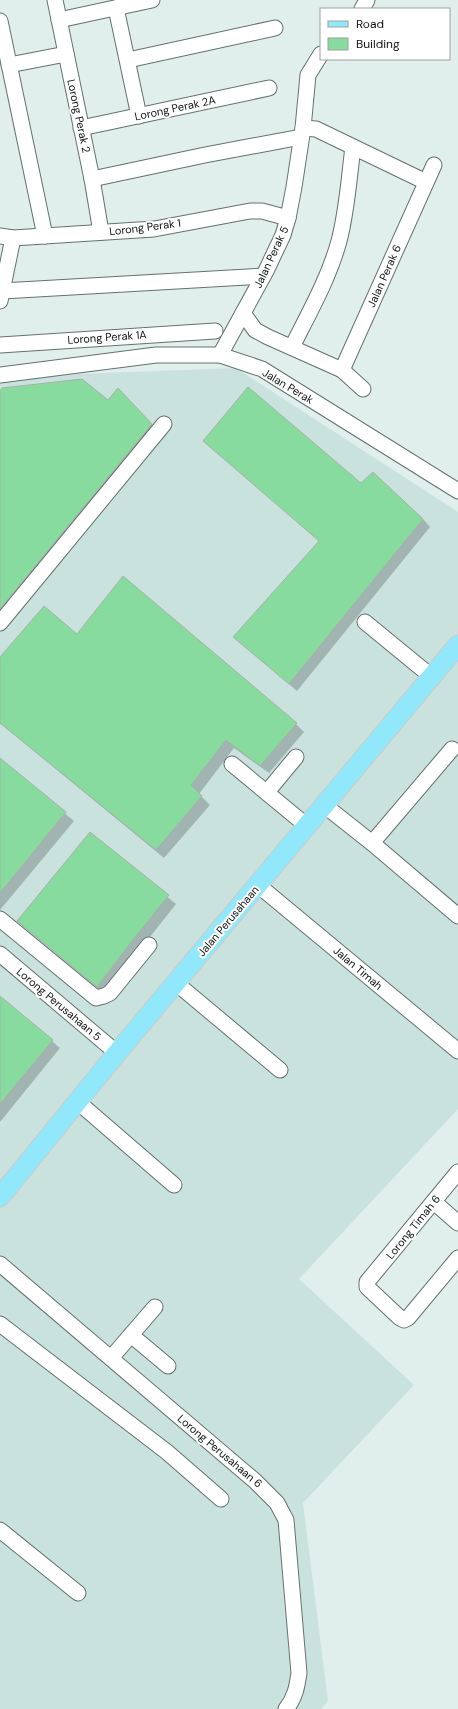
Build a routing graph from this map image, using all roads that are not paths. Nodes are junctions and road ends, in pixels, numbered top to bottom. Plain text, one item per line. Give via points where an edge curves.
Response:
1 (55, 0) edge
2 (152, 0) edge
3 (116, 8) junction
4 (59, 20) junction
5 (0, 21) edge
6 (275, 28) dead end
7 (66, 54) junction
8 (320, 56) edge
9 (128, 60) junction
10 (7, 70) edge
11 (270, 88) dead end
12 (139, 116) junction
13 (81, 128) junction
14 (302, 132) junction
15 (353, 147) junction
16 (434, 165) dead end
17 (92, 179) junction
18 (426, 182) junction
19 (288, 218) junction
20 (101, 232) junction
21 (45, 236) junction
22 (7, 237) edge
23 (264, 276) junction
24 (1, 296) edge
25 (243, 313) junction
26 (215, 330) dead end
27 (0, 345) edge
28 (292, 347) junction
29 (220, 355) junction
30 (342, 370) junction
31 (0, 375) edge
32 (363, 389) dead end
33 (164, 424) dead end
34 (458, 490) edge
35 (366, 622) dead end
36 (0, 623) edge
37 (458, 645) edge
38 (432, 677) junction
39 (452, 749) dead end
40 (296, 757) dead end
41 (232, 764) dead end
42 (266, 792) junction
43 (324, 805) junction
44 (307, 826) junction
45 (372, 843) junction
46 (258, 885) junction
47 (458, 916) edge
48 (0, 919) edge
49 (149, 945) dead end
50 (0, 954) edge
51 (176, 983) junction
52 (458, 1051) edge
53 (117, 1053) junction
54 (280, 1070) dead end
55 (78, 1102) junction
56 (458, 1172) edge
57 (174, 1185) dead end
58 (0, 1197) edge
59 (434, 1202) junction
60 (458, 1223) edge
61 (458, 1258) edge
62 (0, 1264) edge
63 (155, 1307) dead end
64 (0, 1324) edge
65 (131, 1335) junction
66 (111, 1358) junction
67 (168, 1366) dead end
68 (221, 1499) dead end
69 (0, 1530) edge
70 (78, 1593) dead end
71 (286, 1709) edge

1 - 4 street, Lorong Perak 2
2 - 3 street
3 - 4 street
3 - 9 street
4 - 7 street, Lorong Perak 2
5 - 10 street
6 - 9 street
7 - 10 street
7 - 13 street, Lorong Perak 2
8 - 14 street, Jalan Perak 5 via 308,75
9 - 12 street
10 - 21 street
11 - 12 street, Lorong Perak 2A
12 - 13 street, Lorong Perak 2A
13 - 17 street, Lorong Perak 2
14 - 15 street via 316,129
14 - 17 street
14 - 19 street, Jalan Perak 5
15 - 18 street
15 - 28 street via 339,241 326,278
16 - 18 street, Jalan Perak 6
17 - 20 street, Lorong Perak 2
18 - 30 street, Jalan Perak 6
19 - 20 street, Lorong Perak 1 via 262,211 250,211 154,228
19 - 23 street, Jalan Perak 5
20 - 21 street, Lorong Perak 1
21 - 22 street, Lorong Perak 1
22 - 24 street
23 - 24 street
23 - 25 street, Jalan Perak 5
25 - 28 street via 255,330
25 - 29 street, Jalan Perak 5
26 - 27 street, Lorong Perak 1A
28 - 30 street
29 - 31 street, Jalan Perak via 156,355
29 - 34 street, Jalan Perak via 262,369
30 - 32 street
33 - 36 street
35 - 38 street
37 - 38 main road, Jalan Perusahaan
38 - 43 main road, Jalan Perusahaan
39 - 45 street
40 - 42 street
41 - 42 street
42 - 44 street
43 - 44 main road, Jalan Perusahaan
43 - 45 street
44 - 46 main road, Jalan Perusahaan
45 - 47 street
46 - 51 main road, Jalan Perusahaan
46 - 52 street, Jalan Timah
48 - 49 street via 96,998 110,993
50 - 53 street, Lorong Perusahaan 5
51 - 53 main road, Jalan Perusahaan
51 - 54 street
53 - 55 main road, Jalan Perusahaan
55 - 57 street
55 - 58 main road, Jalan Perusahaan
56 - 59 street, Lorong Timah 6
59 - 60 street
59 - 61 street, Lorong Timah 6 via 367,1282 367,1287 404,1320
62 - 66 street, Lorong Perusahaan 6
63 - 65 street
64 - 68 street via 167,1452
65 - 66 street
65 - 67 street
66 - 71 street, Lorong Perusahaan 6 via 268,1492 286,1520 299,1673 297,1688
69 - 70 street

